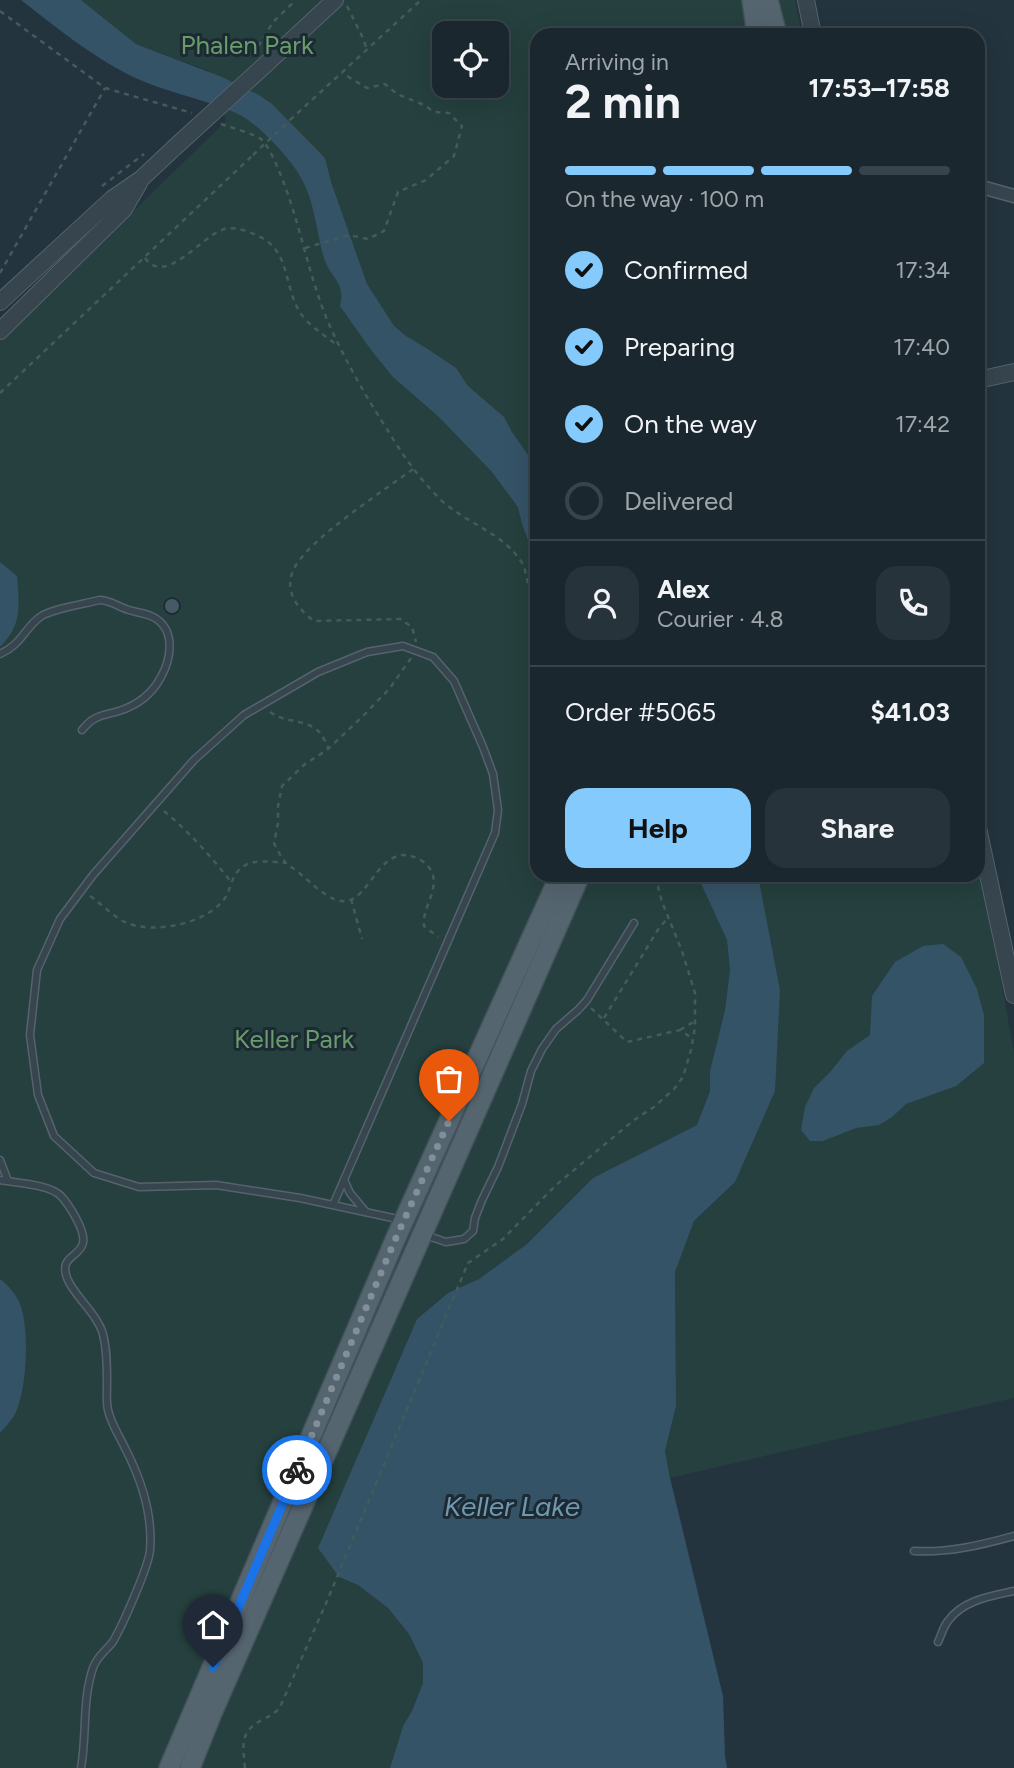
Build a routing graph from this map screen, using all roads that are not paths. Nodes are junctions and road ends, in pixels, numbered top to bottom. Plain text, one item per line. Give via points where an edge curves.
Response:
1 (335, 0) edge
2 (752, 0) edge
3 (768, 0) edge
4 (806, 0) edge
5 (756, 28) edge
6 (775, 28) edge
7 (812, 28) edge
8 (141, 179) junction
9 (985, 188) edge
10 (1014, 197) edge
11 (0, 302) edge
12 (0, 331) edge
13 (1014, 372) edge
14 (985, 378) edge
15 (0, 654) edge
16 (82, 730) dead end
17 (985, 860) edge
18 (557, 882) edge
19 (577, 882) edge
20 (634, 923) dead end
21 (1014, 995) edge
22 (0, 1160) edge
23 (344, 1180) junction
24 (4, 1181) edge
25 (333, 1205) junction
26 (366, 1212) junction
27 (404, 1220) junction
28 (423, 1234) junction
29 (1014, 1536) edge
30 (914, 1551) dead end
31 (1014, 1591) edge
32 (938, 1642) dead end
33 (81, 1768) edge
34 (169, 1768) edge
35 (190, 1768) edge

1 - 8 street, bridge via 259,60
2 - 5 main road
3 - 6 main road
4 - 7 street
8 - 11 street via 111,199
8 - 12 street via 124,209
9 - 10 street
13 - 14 street
15 - 16 lane via 17,645 43,614 99,600 158,619 170,640 162,677 150,694 90,720
17 - 21 street
18 - 27 main road
19 - 28 main road
20 - 28 lane via 584,1003 556,1028 542,1049 473,1231 464,1239 446,1242
22 - 24 lane
23 - 25 lane
23 - 25 lane via 495,834 498,810 493,774 454,681 433,657 404,646 367,652 318,672 244,715 194,760 81,890 60,919 37,970 30,1035 38,1095 54,1136 94,1173 139,1187 216,1185
23 - 26 lane
24 - 33 lane via 47,1188 60,1195 82,1229 84,1241 69,1258 67,1279 102,1332 111,1422 146,1503 150,1553 119,1630 93,1666
25 - 26 lane
26 - 27 lane
27 - 34 main road
28 - 35 main road
29 - 30 lane via 966,1548
31 - 32 lane via 962,1608 948,1621

